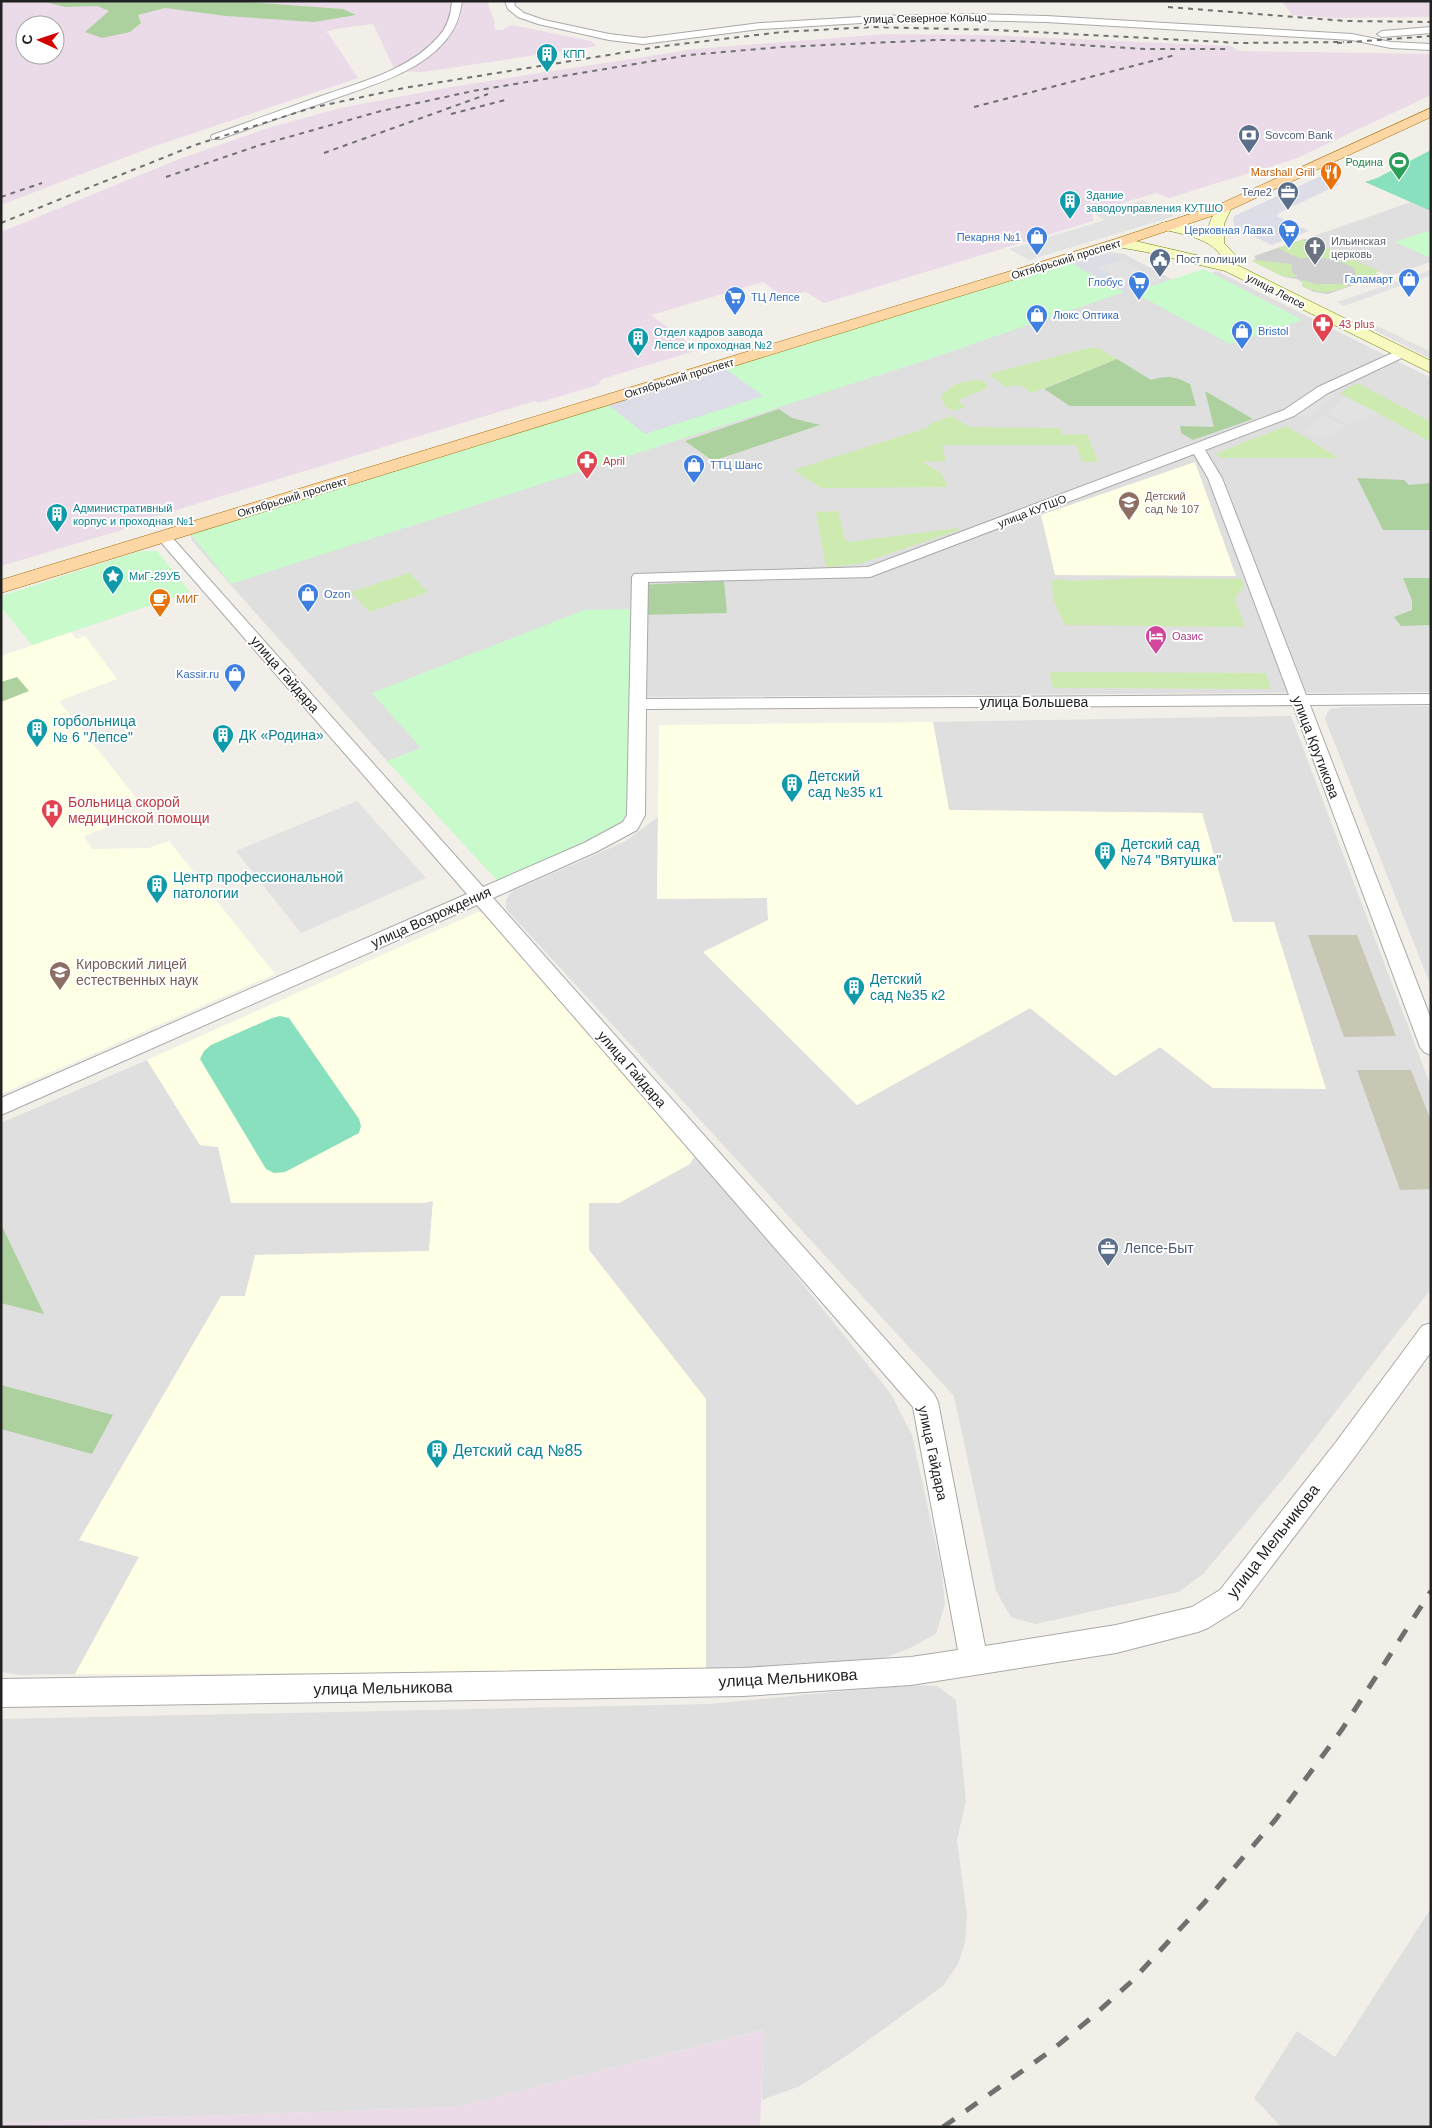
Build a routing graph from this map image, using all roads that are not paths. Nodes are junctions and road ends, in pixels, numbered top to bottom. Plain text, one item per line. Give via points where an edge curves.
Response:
1 (457, 1) edge
2 (509, 1) edge
3 (1431, 30) edge
4 (1352, 37) junction
5 (1431, 47) edge
6 (1431, 112) edge
7 (216, 137) dead end
8 (1225, 207) junction
9 (1160, 228) junction
10 (1117, 243) junction
11 (1217, 244) junction
12 (1183, 257) junction
13 (1229, 267) junction
14 (1402, 353) junction
15 (1431, 368) edge
16 (1197, 448) junction
17 (164, 537) junction
18 (640, 578) joint
19 (1, 586) edge
20 (1431, 699) edge
21 (1298, 700) junction
22 (638, 704) junction
23 (480, 896) junction
24 (1431, 1047) edge
25 (1, 1108) edge
26 (1431, 1333) edge
27 (974, 1662) junction
28 (1, 1693) edge

1 - 7 street via 454,21 446,34 416,60 366,83
2 - 4 street, улица Северное Кольцо via 521,15 541,22 643,41 760,26 962,17 1036,18
3 - 4 street, улица Северное Кольцо
4 - 5 street, улица Северное Кольцо via 1391,45
6 - 8 main road, Октябрьский проспект
8 - 9 main road, Октябрьский проспект
8 - 11 main road via 1214,231
9 - 10 main road, Октябрьский проспект
9 - 11 main road, улица Лепсе via 1192,230
9 - 12 main road, улица Лепсе via 1152,238 1155,243
10 - 12 main road, улица Лепсе via 1143,245
10 - 17 main road, Октябрьский проспект
11 - 13 main road, улица Лепсе via 1230,258
12 - 13 main road, улица Лепсе
13 - 14 main road, улица Лепсе
14 - 15 main road, улица Лепсе
14 - 16 street, улица КУТШО via 1323,390 1289,413
16 - 18 street, улица КУТШО via 870,572
16 - 21 street, улица Крутикова via 1215,478
17 - 19 main road, Октябрьский проспект
17 - 23 street, улица Гайдара
18 - 22 street, улица Возрождения
20 - 21 street, улица Большева
21 - 22 street, улица Большева
21 - 24 street, улица Крутикова
22 - 23 street, улица Возрождения via 636,815 630,826
23 - 25 street, улица Возрождения
23 - 27 street, улица Гайдара via 925,1402
26 - 27 street, улица Мельникова via 1230,1599 1189,1622 1116,1639
27 - 28 street, улица Мельникова via 911,1671 743,1682

